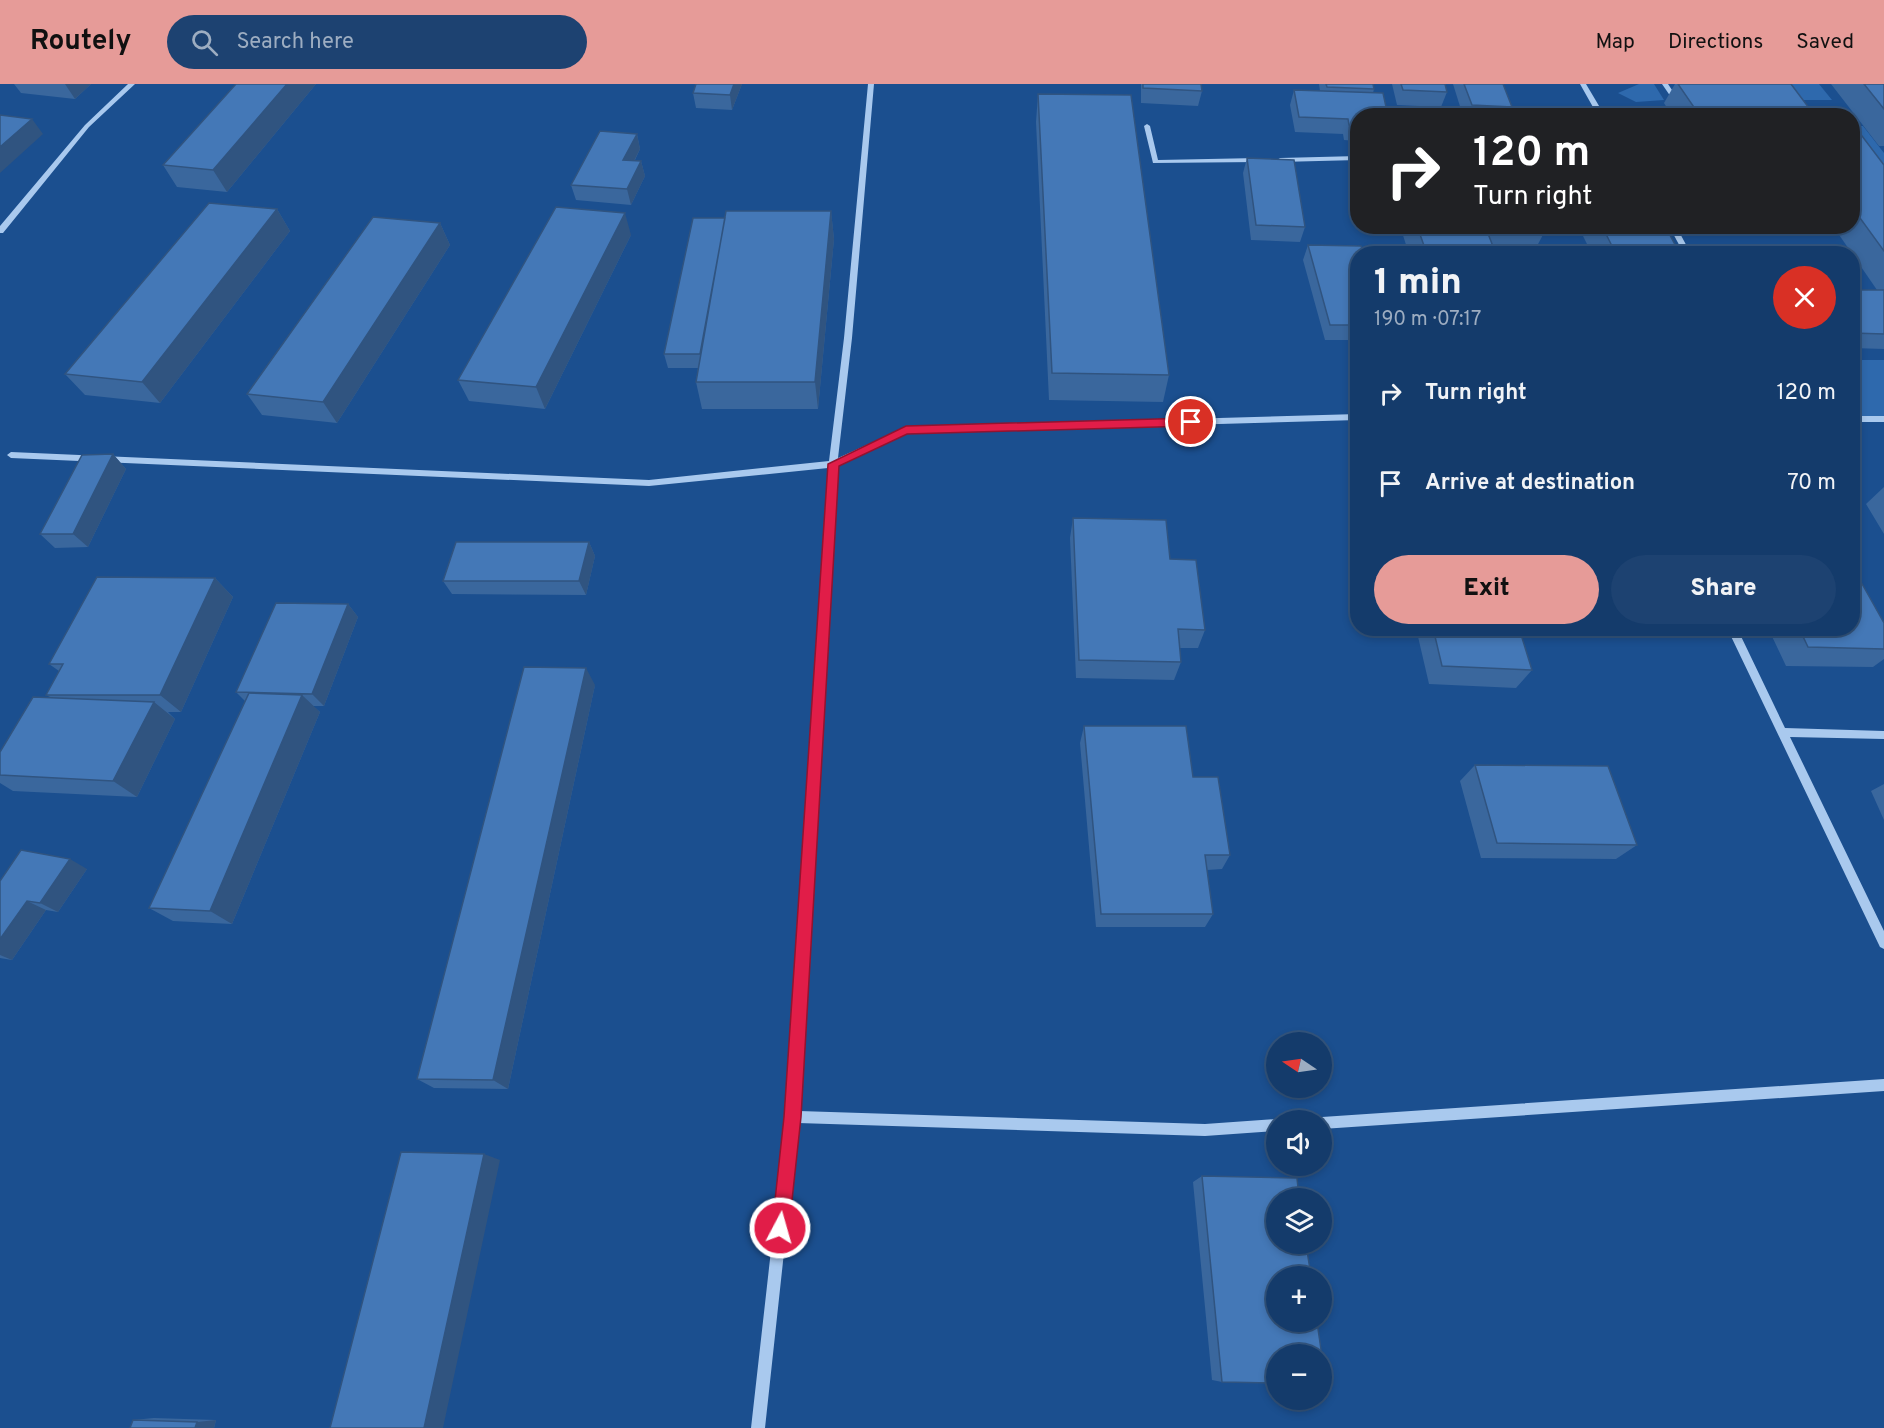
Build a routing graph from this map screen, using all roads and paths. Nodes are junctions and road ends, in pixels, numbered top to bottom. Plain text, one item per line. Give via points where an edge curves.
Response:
1 (132, 84) edge
2 (871, 84) edge
3 (1584, 84) edge
4 (1665, 84) edge
5 (1676, 99) edge
6 (1598, 108) edge
7 (1148, 126) dead end
8 (1350, 158) edge
9 (1262, 160) edge
10 (1274, 160) edge
11 (0, 231) edge
12 (1350, 417) edge
13 (1860, 418) edge
14 (1884, 419) edge
15 (11, 455) dead end
16 (833, 464) junction
17 (1736, 636) edge
18 (1781, 732) junction
19 (1884, 735) edge
20 (1884, 943) edge
21 (1884, 1085) edge
22 (792, 1117) junction
23 (1332, 1122) edge
24 (1266, 1126) edge
25 (758, 1428) edge

1 - 11 street via 87,126
2 - 16 street via 849,338
3 - 6 street
4 - 5 street
7 - 9 street via 1155,162
8 - 10 street
12 - 16 street via 906,430
13 - 14 street
15 - 16 street via 649,483
16 - 22 street
17 - 18 street
18 - 19 street
18 - 20 street
21 - 23 street
22 - 24 street via 1205,1130
22 - 25 street

